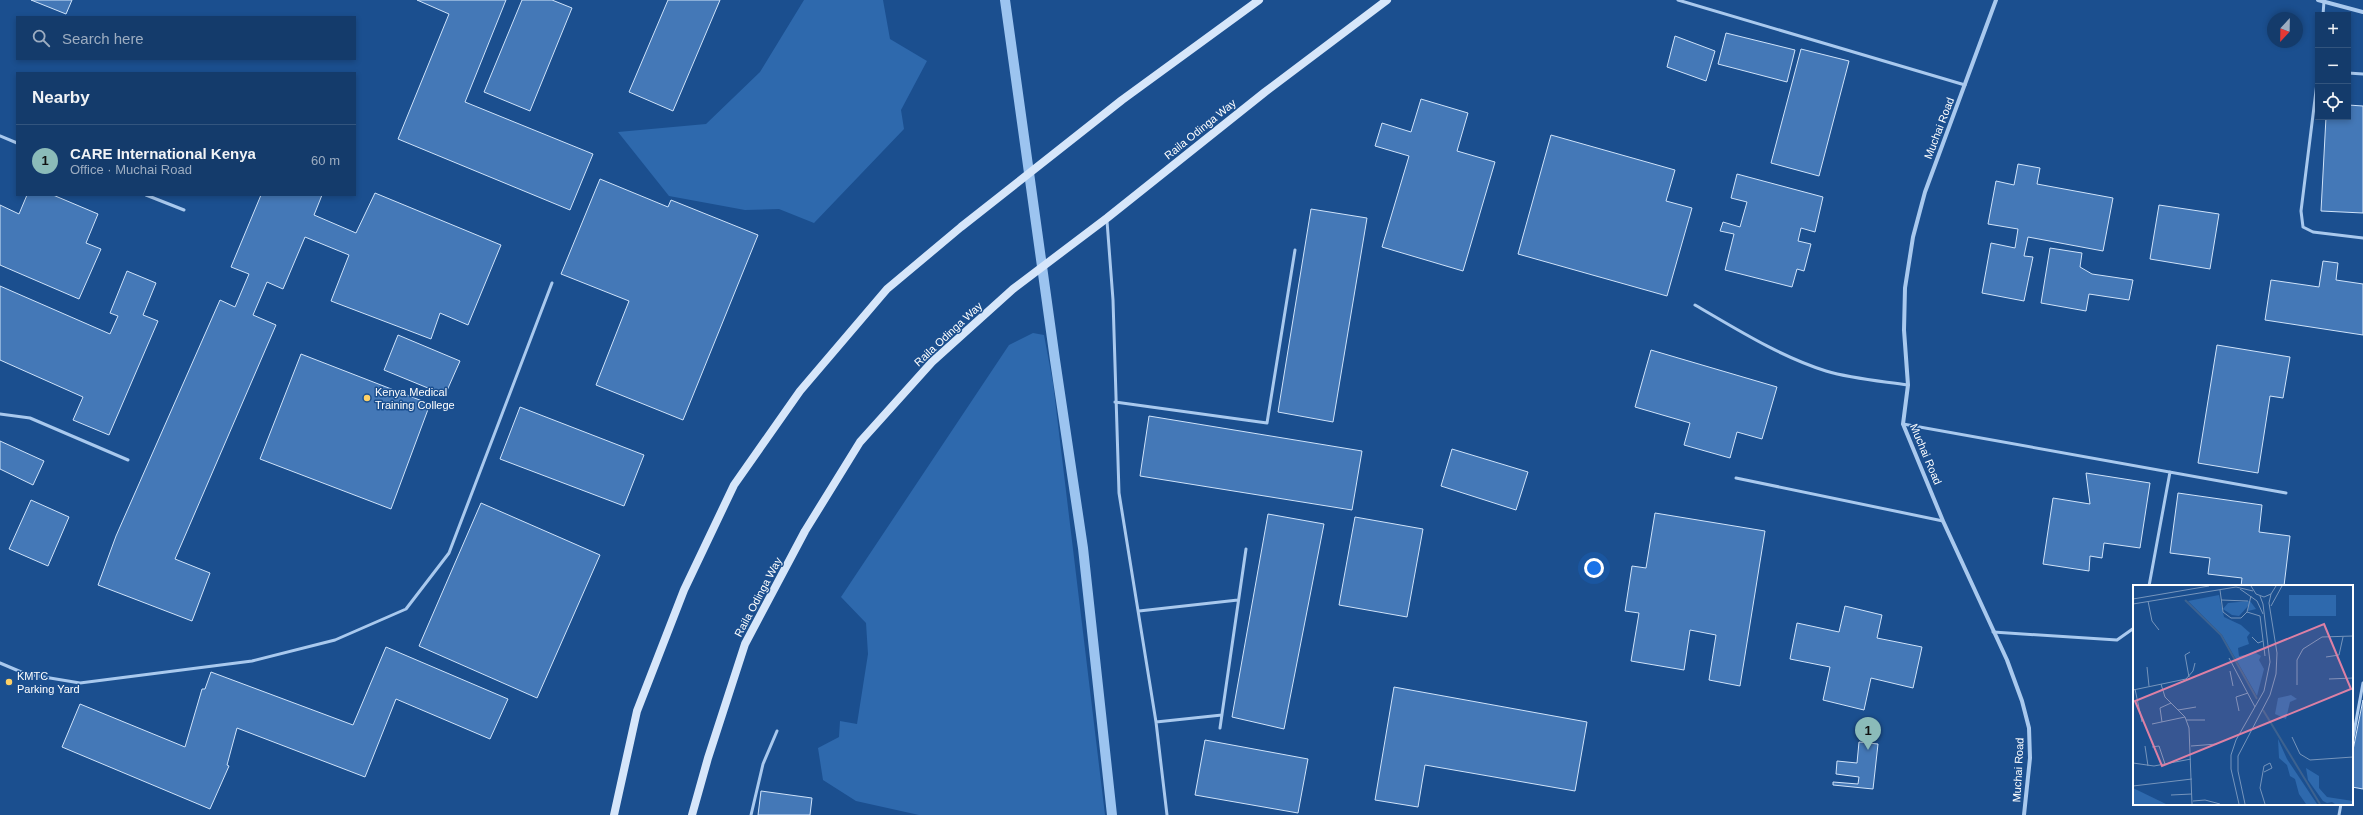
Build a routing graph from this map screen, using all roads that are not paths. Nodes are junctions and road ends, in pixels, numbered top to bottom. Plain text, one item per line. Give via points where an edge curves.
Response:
1 (1259, 0) edge
2 (1388, 0) edge
3 (1678, 0) edge
4 (1996, 0) edge
5 (2318, 0) edge
6 (2324, 1) junction
7 (2323, 12) edge
8 (2363, 12) edge
9 (2351, 73) edge
10 (2363, 74) edge
11 (2317, 84) edge
12 (1965, 85) junction
13 (0, 136) edge
14 (16, 143) edge
15 (149, 196) edge
16 (184, 210) dead end
17 (1107, 218) junction
18 (2363, 238) edge
19 (1295, 250) dead end
20 (552, 283) dead end
21 (1695, 305) dead end
22 (1908, 385) junction
23 (1116, 402) junction
24 (0, 414) edge
25 (1903, 424) junction
26 (128, 460) dead end
27 (2170, 472) junction
28 (1736, 478) dead end
29 (2286, 493) dead end
30 (1943, 522) junction
31 (1246, 550) dead end
32 (2149, 585) edge
33 (1238, 600) junction
34 (1139, 611) junction
35 (2133, 629) edge
36 (1993, 632) junction
37 (0, 663) edge
38 (2363, 683) edge
39 (1222, 715) junction
40 (1156, 722) junction
41 (1220, 728) dead end
42 (777, 731) dead end
43 (2353, 737) edge
44 (2341, 805) edge
45 (614, 815) edge
46 (692, 815) edge
47 (751, 815) edge
48 (1167, 815) edge
49 (2024, 815) edge
50 (2339, 815) edge

1 - 45 main road via 1122,100 1009,188 887,289 800,391 734,485 684,590 637,711
2 - 17 main road, Raila Odinga Way via 1265,92
3 - 12 lane
4 - 12 street, Muchai Road
5 - 6 street
6 - 7 lane
6 - 8 street
9 - 10 lane
11 - 18 lane via 2301,211 2304,227 2313,232
12 - 22 street, Muchai Road via 1925,192 1913,237 1905,288 1904,330
13 - 14 lane
15 - 16 lane
17 - 23 lane
17 - 46 main road, Raila Odinga Way via 1022,282 932,362 860,442 805,531 745,644
19 - 23 lane via 1267,423
20 - 37 lane via 449,553 406,609 335,640 252,661 80,683 26,674
21 - 22 lane via 1779,352 1813,366 1858,379
22 - 25 street, Muchai Road
23 - 34 lane via 1119,493
24 - 26 lane via 30,418
25 - 27 lane
25 - 30 street, Muchai Road
27 - 29 lane
27 - 32 lane
28 - 30 lane
30 - 36 street, Muchai Road
31 - 33 lane
33 - 34 lane
33 - 39 lane
34 - 40 lane
35 - 36 lane via 2117,640
36 - 49 street, Muchai Road via 2022,701 2029,728 2030,758
38 - 43 lane
39 - 40 lane
39 - 41 lane
40 - 48 lane
42 - 47 lane via 763,764
44 - 50 lane

